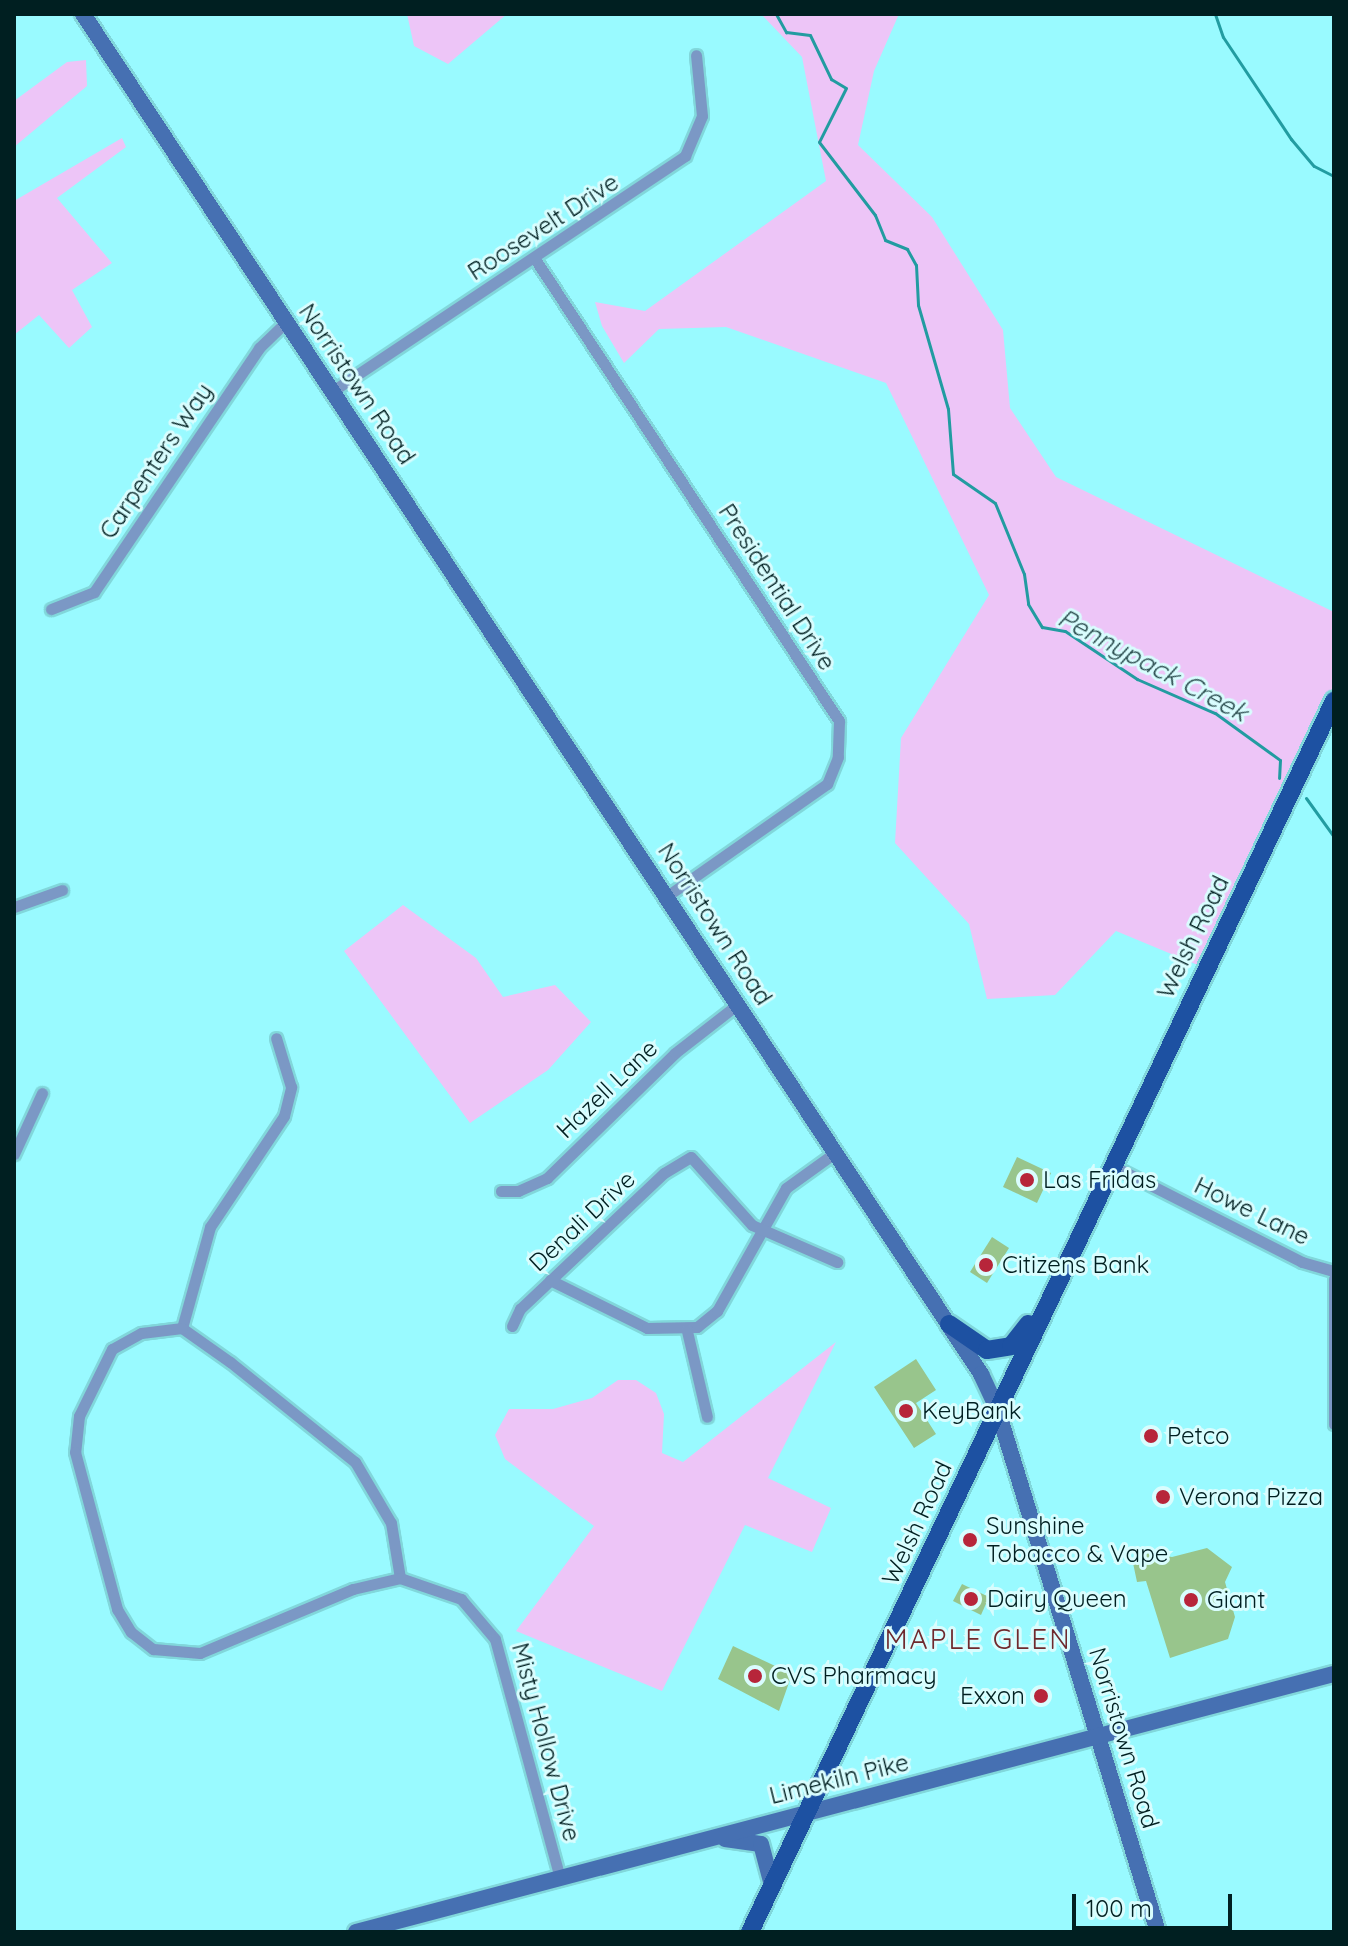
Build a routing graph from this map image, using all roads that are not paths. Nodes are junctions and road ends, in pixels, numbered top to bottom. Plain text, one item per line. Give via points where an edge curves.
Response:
1 (83, 14) edge
2 (696, 55) dead end
3 (535, 259) junction
4 (287, 321) junction
5 (334, 390) junction
6 (51, 609) dead end
7 (1334, 701) edge
8 (62, 890) dead end
9 (667, 896) junction
10 (14, 907) edge
11 (738, 1004) junction
12 (276, 1038) dead end
13 (42, 1093) dead end
14 (836, 1152) junction
15 (14, 1154) edge
16 (1110, 1165) junction
17 (501, 1191) dead end
18 (759, 1228) junction
19 (837, 1262) dead end
20 (1061, 1271) junction
21 (1334, 1271) edge
22 (1334, 1279) edge
23 (550, 1280) junction
24 (949, 1324) junction
25 (512, 1326) dead end
26 (182, 1328) junction
27 (687, 1331) junction
28 (997, 1408) junction
29 (707, 1417) dead end
30 (1334, 1424) edge
31 (400, 1578) junction
32 (1334, 1674) edge
33 (1100, 1737) junction
34 (805, 1812) junction
35 (684, 1843) junction
36 (560, 1878) junction
37 (772, 1885) junction
38 (356, 1932) edge
39 (750, 1932) edge
40 (1158, 1932) edge

1 - 4 main road, Norristown Road
2 - 3 street, Roosevelt Drive via 702,116 694,145 671,168
3 - 5 street, Roosevelt Drive
3 - 9 street, Presidential Drive via 839,721 838,757 827,784
4 - 5 main road, Norristown Road
4 - 6 street, Carpenters Way via 259,348 94,592
5 - 9 main road, Norristown Road
7 - 16 main road, Welsh Road
8 - 10 street
9 - 11 main road, Norristown Road
11 - 14 main road, Norristown Road
11 - 17 street, Hazell Lane via 675,1053 547,1178 518,1191
12 - 26 street via 291,1087 284,1116 210,1227
13 - 15 street
14 - 18 street via 786,1188
14 - 24 main road, Norristown Road
16 - 20 main road, Welsh Road
16 - 21 street, Howe Lane via 1302,1262
18 - 19 street
18 - 23 street, Denali Drive via 691,1157 664,1173
18 - 27 street via 717,1311
20 - 24 main road via 1011,1346 975,1346
20 - 28 main road, Welsh Road
22 - 30 street
23 - 25 street, Denali Drive via 520,1309
23 - 27 street via 647,1328
24 - 28 main road, Norristown Road
26 - 31 street via 355,1462 391,1523
26 - 31 street via 141,1333 112,1349 79,1416 75,1452 117,1609 131,1632 153,1649 200,1653 353,1589
27 - 29 street
28 - 33 main road, Norristown Road
28 - 34 main road, Welsh Road
31 - 36 street, Misty Hollow Drive via 461,1599 495,1639
32 - 33 main road, Limekiln Pike
33 - 34 main road, Limekiln Pike
33 - 40 main road, Norristown Road
34 - 35 main road, Limekiln Pike
34 - 37 main road, Welsh Road
35 - 36 main road, Limekiln Pike
35 - 37 main road via 731,1839 761,1844
36 - 38 main road, Limekiln Pike
37 - 39 main road, Welsh Road

